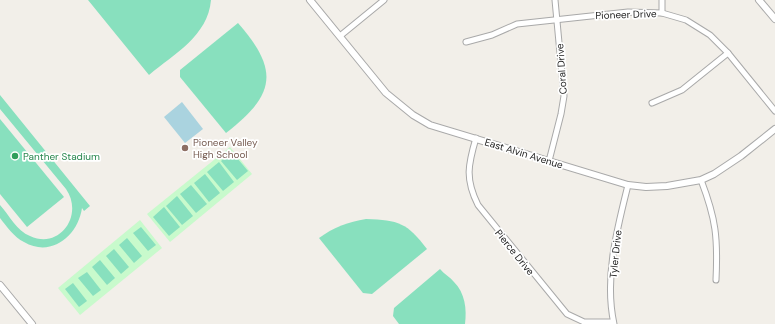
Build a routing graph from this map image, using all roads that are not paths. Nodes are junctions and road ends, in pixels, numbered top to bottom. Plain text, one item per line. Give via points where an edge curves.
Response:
1 (310, 0) edge
2 (384, 0) edge
3 (555, 0) edge
4 (662, 0) edge
5 (759, 0) edge
6 (662, 13) junction
7 (557, 19) junction
8 (775, 19) edge
9 (340, 36) junction
10 (466, 42) dead end
11 (728, 53) junction
12 (652, 103) dead end
13 (775, 111) edge
14 (775, 129) edge
15 (476, 138) junction
16 (549, 161) junction
17 (701, 180) junction
18 (628, 185) junction
19 (716, 280) dead end
20 (0, 285) edge
21 (613, 323) edge
22 (32, 324) edge

1 - 9 street, East Alvin Avenue
2 - 9 street
3 - 7 street, Coral Drive
4 - 6 street
5 - 8 street
6 - 7 street, Pioneer Drive via 628,12
6 - 11 street, Pioneer Drive via 694,23
7 - 10 street, Pioneer Drive via 517,24 492,35
7 - 16 street, Coral Drive via 564,96 562,114
9 - 15 street, East Alvin Avenue via 386,93 400,106 430,125
11 - 12 street via 682,90
11 - 13 street, Pioneer Drive
14 - 17 street, East Alvin Avenue via 741,156
15 - 16 street, East Alvin Avenue
15 - 21 street, Pierce Drive via 469,160 468,174 470,190 478,205 567,314 584,322
16 - 18 street, East Alvin Avenue
17 - 18 street, East Alvin Avenue via 667,186
17 - 19 street via 714,215 717,235
18 - 21 street, Tyler Drive via 612,258
20 - 22 street

